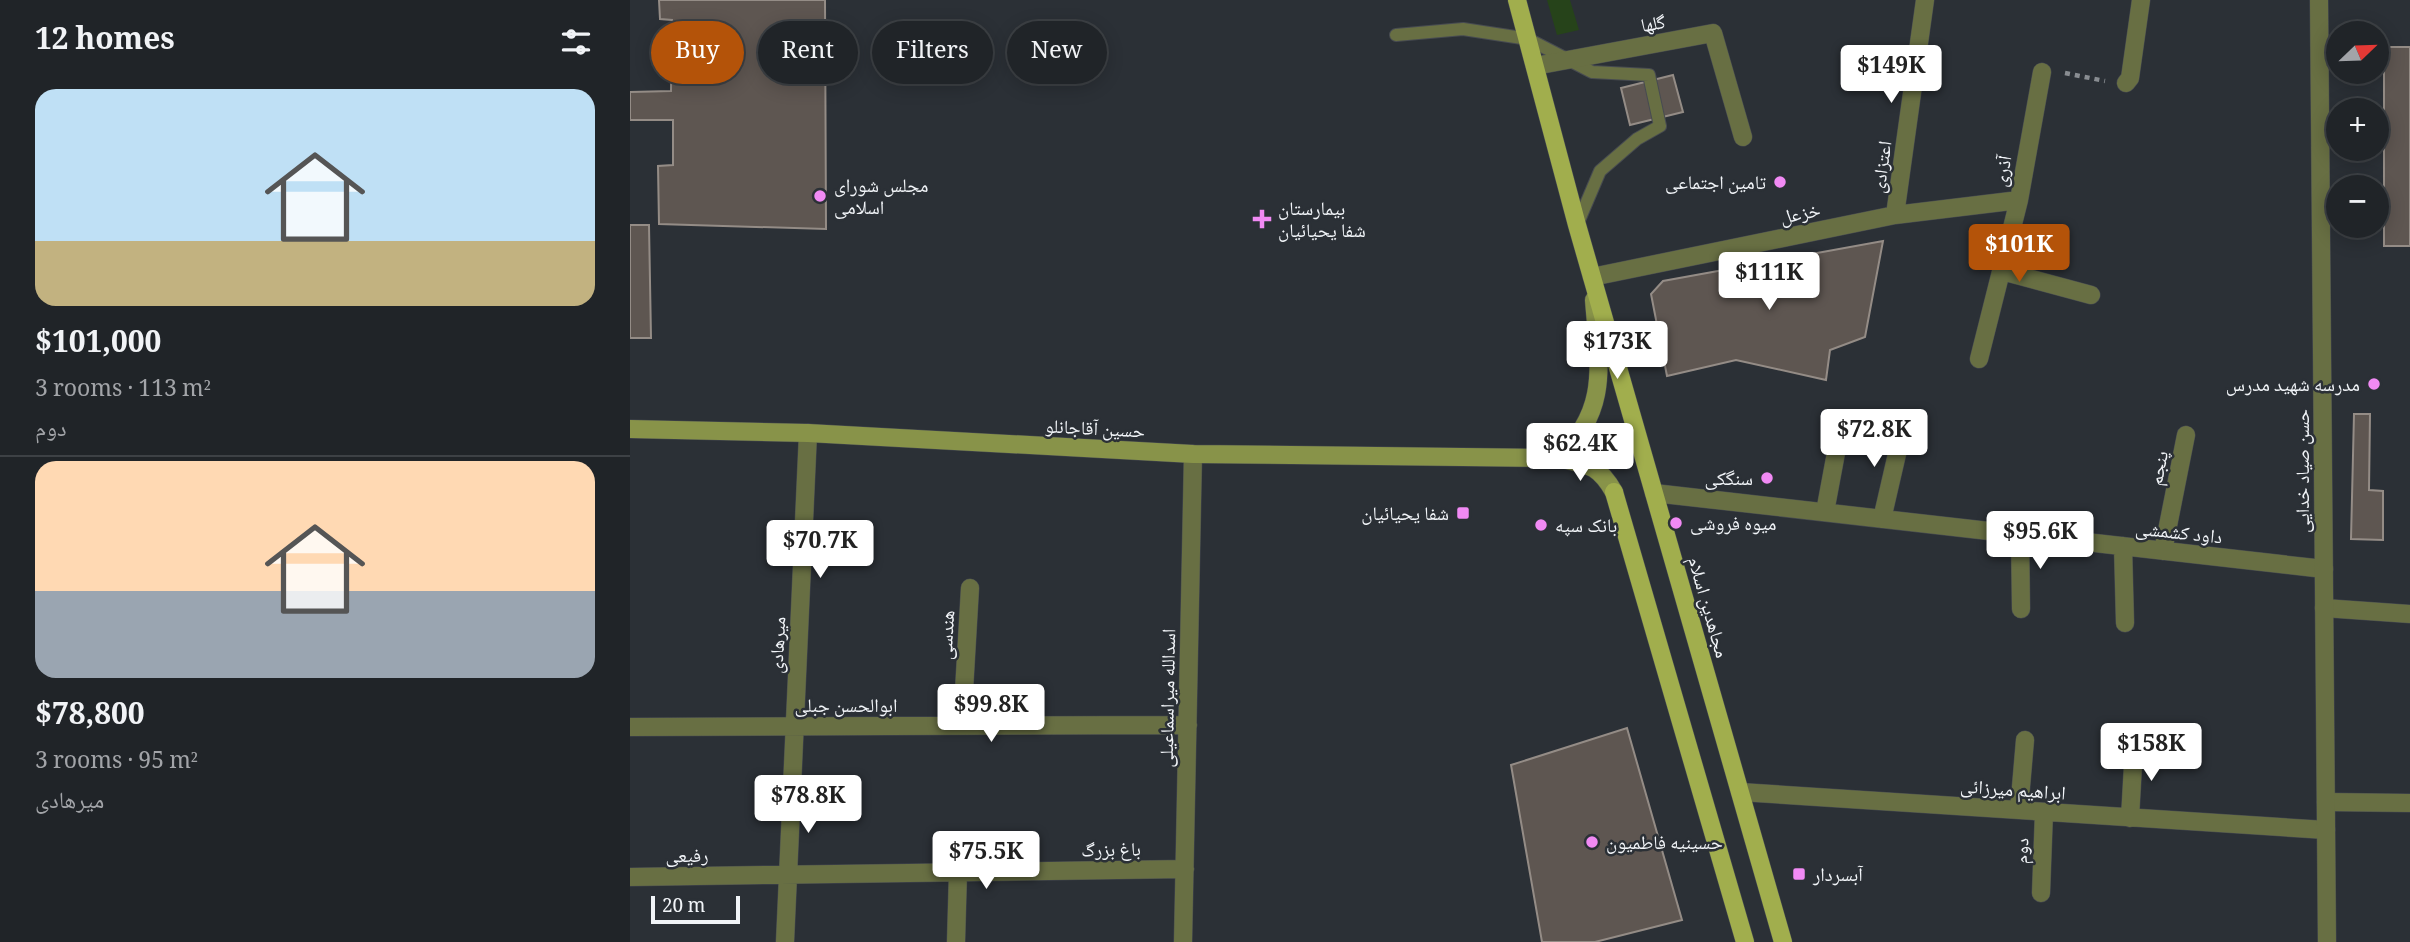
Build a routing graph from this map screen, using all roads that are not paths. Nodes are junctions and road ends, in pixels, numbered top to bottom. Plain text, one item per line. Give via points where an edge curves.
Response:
1 (1517, 0) edge
2 (1925, 0) edge
3 (2141, 0) edge
4 (2319, 0) edge
5 (1396, 35) dead end
6 (1528, 39) junction
7 (1571, 59) junction
8 (1535, 66) junction
9 (2042, 72) road end
10 (2126, 83) road end
11 (1742, 137) dead end
12 (2019, 200) junction
13 (1895, 215) junction
14 (1577, 225) junction
15 (2002, 271) junction
16 (1592, 277) junction
17 (2091, 295) dead end
18 (1979, 359) dead end
19 (1841, 426) dead end
20 (1903, 428) dead end
21 (630, 429) edge
22 (808, 433) junction
23 (2186, 435) dead end
24 (1193, 454) junction
25 (1558, 458) junction
26 (1654, 493) junction
27 (1825, 513) junction
28 (1882, 519) junction
29 (2020, 534) junction
30 (2123, 546) junction
31 (2163, 551) junction
32 (2324, 569) junction
33 (970, 588) dead end
34 (2325, 608) junction
35 (2021, 609) dead end
36 (2410, 614) edge
37 (2125, 623) dead end
38 (962, 725) junction
39 (1188, 725) junction
40 (794, 726) junction
41 (630, 727) edge
42 (2025, 740) dead end
43 (2134, 747) dead end
44 (1740, 792) junction
45 (2326, 802) junction
46 (2410, 803) edge
47 (2019, 810) junction
48 (2043, 812) junction
49 (2130, 818) junction
50 (2326, 831) junction
51 (1185, 869) junction
52 (958, 872) junction
53 (787, 875) junction
54 (630, 877) edge
55 (2041, 892) dead end
56 (785, 942) edge
57 (956, 942) edge
58 (1184, 942) edge
59 (1745, 942) edge
60 (1783, 942) edge
61 (2327, 942) edge

1 - 6 main road, مجاهدین اسلام
2 - 13 street, اعتزادی
3 - 10 street
4 - 32 street, حسن صیاد خدایی
5 - 6 lane via 1463,29
6 - 7 lane
6 - 8 main road, مجاهدین اسلام
7 - 8 street, گلها
7 - 11 street, گلها via 1713,33
7 - 14 lane via 1592,72 1649,75 1660,125 1600,171
8 - 14 main road, مجاهدین اسلام
9 - 12 street, آذری
12 - 13 street, خزعل
12 - 15 street, آذری
13 - 16 street, خزعل
14 - 16 main road, مجاهدین اسلام
15 - 17 street
15 - 18 street, آذری
16 - 25 main road via 1600,368 1595,404 1579,439
16 - 26 main road, مجاهدین اسلام
19 - 27 street
20 - 28 street
21 - 22 main road, حسین آقاجانلو
22 - 24 main road, حسین آقاجانلو
22 - 40 street, میرهادی
23 - 31 street, پنجم
24 - 25 main road, حسین آقاجانلو
24 - 39 street, اسدالله میراسماعیلی
25 - 59 main road, حسین آقاجانلو via 1592,466 1614,492
26 - 27 street, داود کشمشی
26 - 44 main road, مجاهدین اسلام
27 - 28 street, داود کشمشی
28 - 29 street, داود کشمشی
29 - 30 street, داود کشمشی
29 - 35 street
30 - 31 street, داود کشمشی
30 - 37 street
31 - 32 street, داود کشمشی
32 - 34 street, حسن صیاد خدایی
33 - 38 street, هندسی
34 - 36 street
34 - 45 street, حسن صیاد خدایی
38 - 39 street, ابوالحسن جبلی
38 - 40 street, ابوالحسن جبلی
39 - 51 street, اسدالله میراسماعیلی
40 - 41 street, ابوالحسن جبلی
40 - 53 street, میرهادی
42 - 47 street
43 - 49 street
44 - 47 street, ابراهیم میرزائی
44 - 60 main road, مجاهدین اسلام
45 - 46 street
45 - 50 street, حسن صیاد خدایی
47 - 48 street, ابراهیم میرزائی
48 - 49 street, ابراهیم میرزائی
48 - 55 street, دوم
49 - 50 street, ابراهیم میرزائی
50 - 61 street, حسن صیاد خدایی
51 - 52 street, باغ بزرگ
51 - 58 street, اسدالله میراسماعیلی
52 - 53 street, باغ بزرگ
52 - 57 street
53 - 54 street, رفیعی
53 - 56 street, میرهادی

